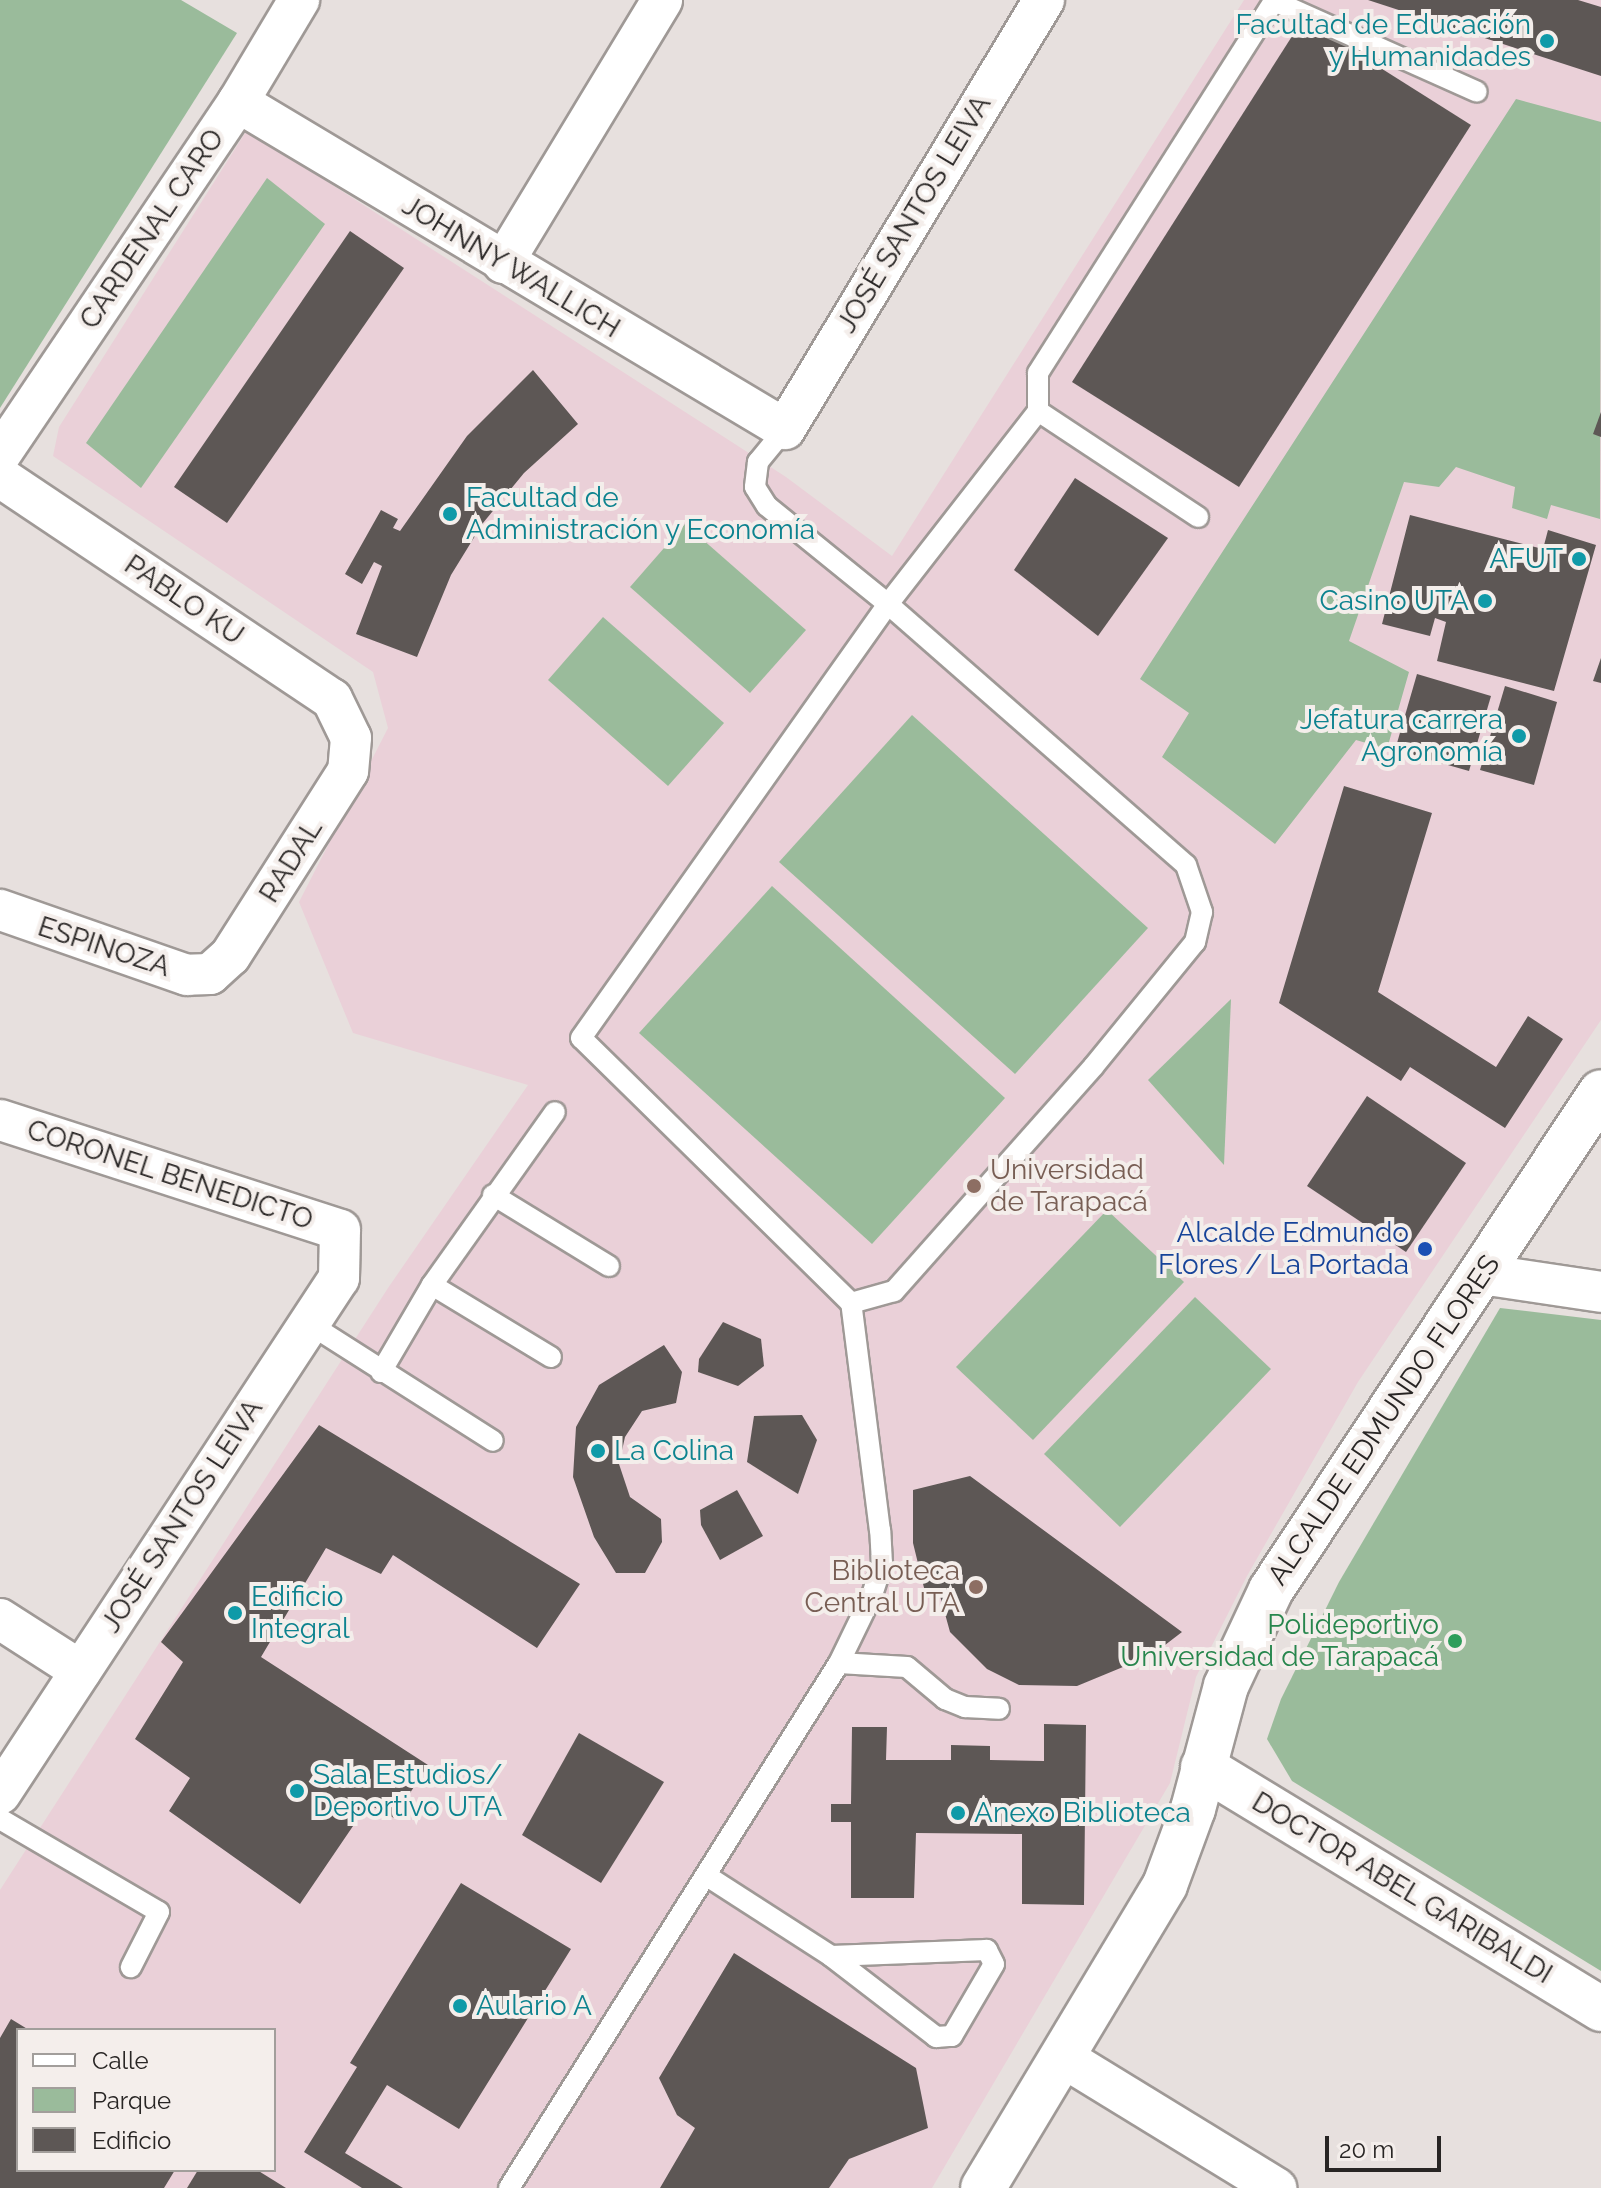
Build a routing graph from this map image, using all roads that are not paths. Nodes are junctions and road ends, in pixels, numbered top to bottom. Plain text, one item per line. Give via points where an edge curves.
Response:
1 (299, 0) edge
2 (662, 0) edge
3 (1044, 0) edge
4 (1274, 0) edge
5 (1477, 92) dead end
6 (238, 102) junction
7 (503, 263) junction
8 (1038, 411) junction
9 (785, 429) junction
10 (0, 455) edge
11 (0, 477) edge
12 (1198, 517) dead end
13 (888, 604) junction
14 (351, 738) joint
15 (0, 910) edge
16 (210, 974) joint
17 (1601, 1092) edge
18 (555, 1112) dead end
19 (0, 1120) edge
20 (493, 1195) junction
21 (340, 1230) joint
22 (609, 1266) dead end
23 (1481, 1274) junction
24 (432, 1285) junction
25 (1601, 1292) edge
26 (851, 1303) junction
27 (308, 1323) junction
28 (551, 1357) dead end
29 (381, 1372) junction
30 (493, 1441) dead end
31 (0, 1619) edge
32 (839, 1663) junction
33 (81, 1671) junction
34 (999, 1709) dead end
35 (1203, 1767) junction
36 (0, 1794) edge
37 (0, 1819) edge
38 (707, 1876) junction
39 (831, 1956) junction
40 (131, 1967) dead end
41 (1601, 2009) edge
42 (1064, 2058) junction
43 (509, 2188) edge
44 (983, 2188) edge
45 (1276, 2188) edge

1 - 6 street, CARDENAL CARO
2 - 7 street
3 - 9 street, JOSÉ SANTOS LEIVA
4 - 5 lane
4 - 8 lane via 1038,373
6 - 7 street, JOHNNY WALLICH
6 - 10 street, CARDENAL CARO
7 - 9 street, JOHNNY WALLICH
8 - 12 lane
8 - 13 lane
9 - 13 lane via 758,462 755,487 767,506
11 - 14 street, PABLO KU via 332,699
13 - 26 lane via 581,1038
13 - 26 lane via 1186,865 1202,912 1195,942 1093,1067 915,1268 894,1291
14 - 16 street, RADAL via 348,771 230,956
15 - 16 street, ESPINOZA via 187,975
17 - 23 street, ALCALDE EDMUNDO FLORES
18 - 20 lane
19 - 21 street, CORONEL BENEDICTO
20 - 22 lane
20 - 24 lane
21 - 27 street, JOSÉ SANTOS LEIVA via 339,1278
23 - 25 street
23 - 35 street, ALCALDE EDMUNDO FLORES via 1271,1590 1226,1686
24 - 28 lane
24 - 29 lane
26 - 32 lane via 882,1564
27 - 29 lane
27 - 33 street, JOSÉ SANTOS LEIVA
29 - 30 lane
31 - 33 street
32 - 34 lane via 907,1667 945,1699 965,1707
32 - 38 lane
33 - 36 street, JOSÉ SANTOS LEIVA
35 - 41 street, DOCTOR ABEL GARIBALDI
35 - 42 street, ALCALDE EDMUNDO FLORES via 1165,1885
37 - 40 lane via 159,1912
38 - 39 lane
38 - 43 lane
39 - 39 lane via 945,2040 994,1964 987,1950
42 - 44 street, ALCALDE EDMUNDO FLORES
42 - 45 street

